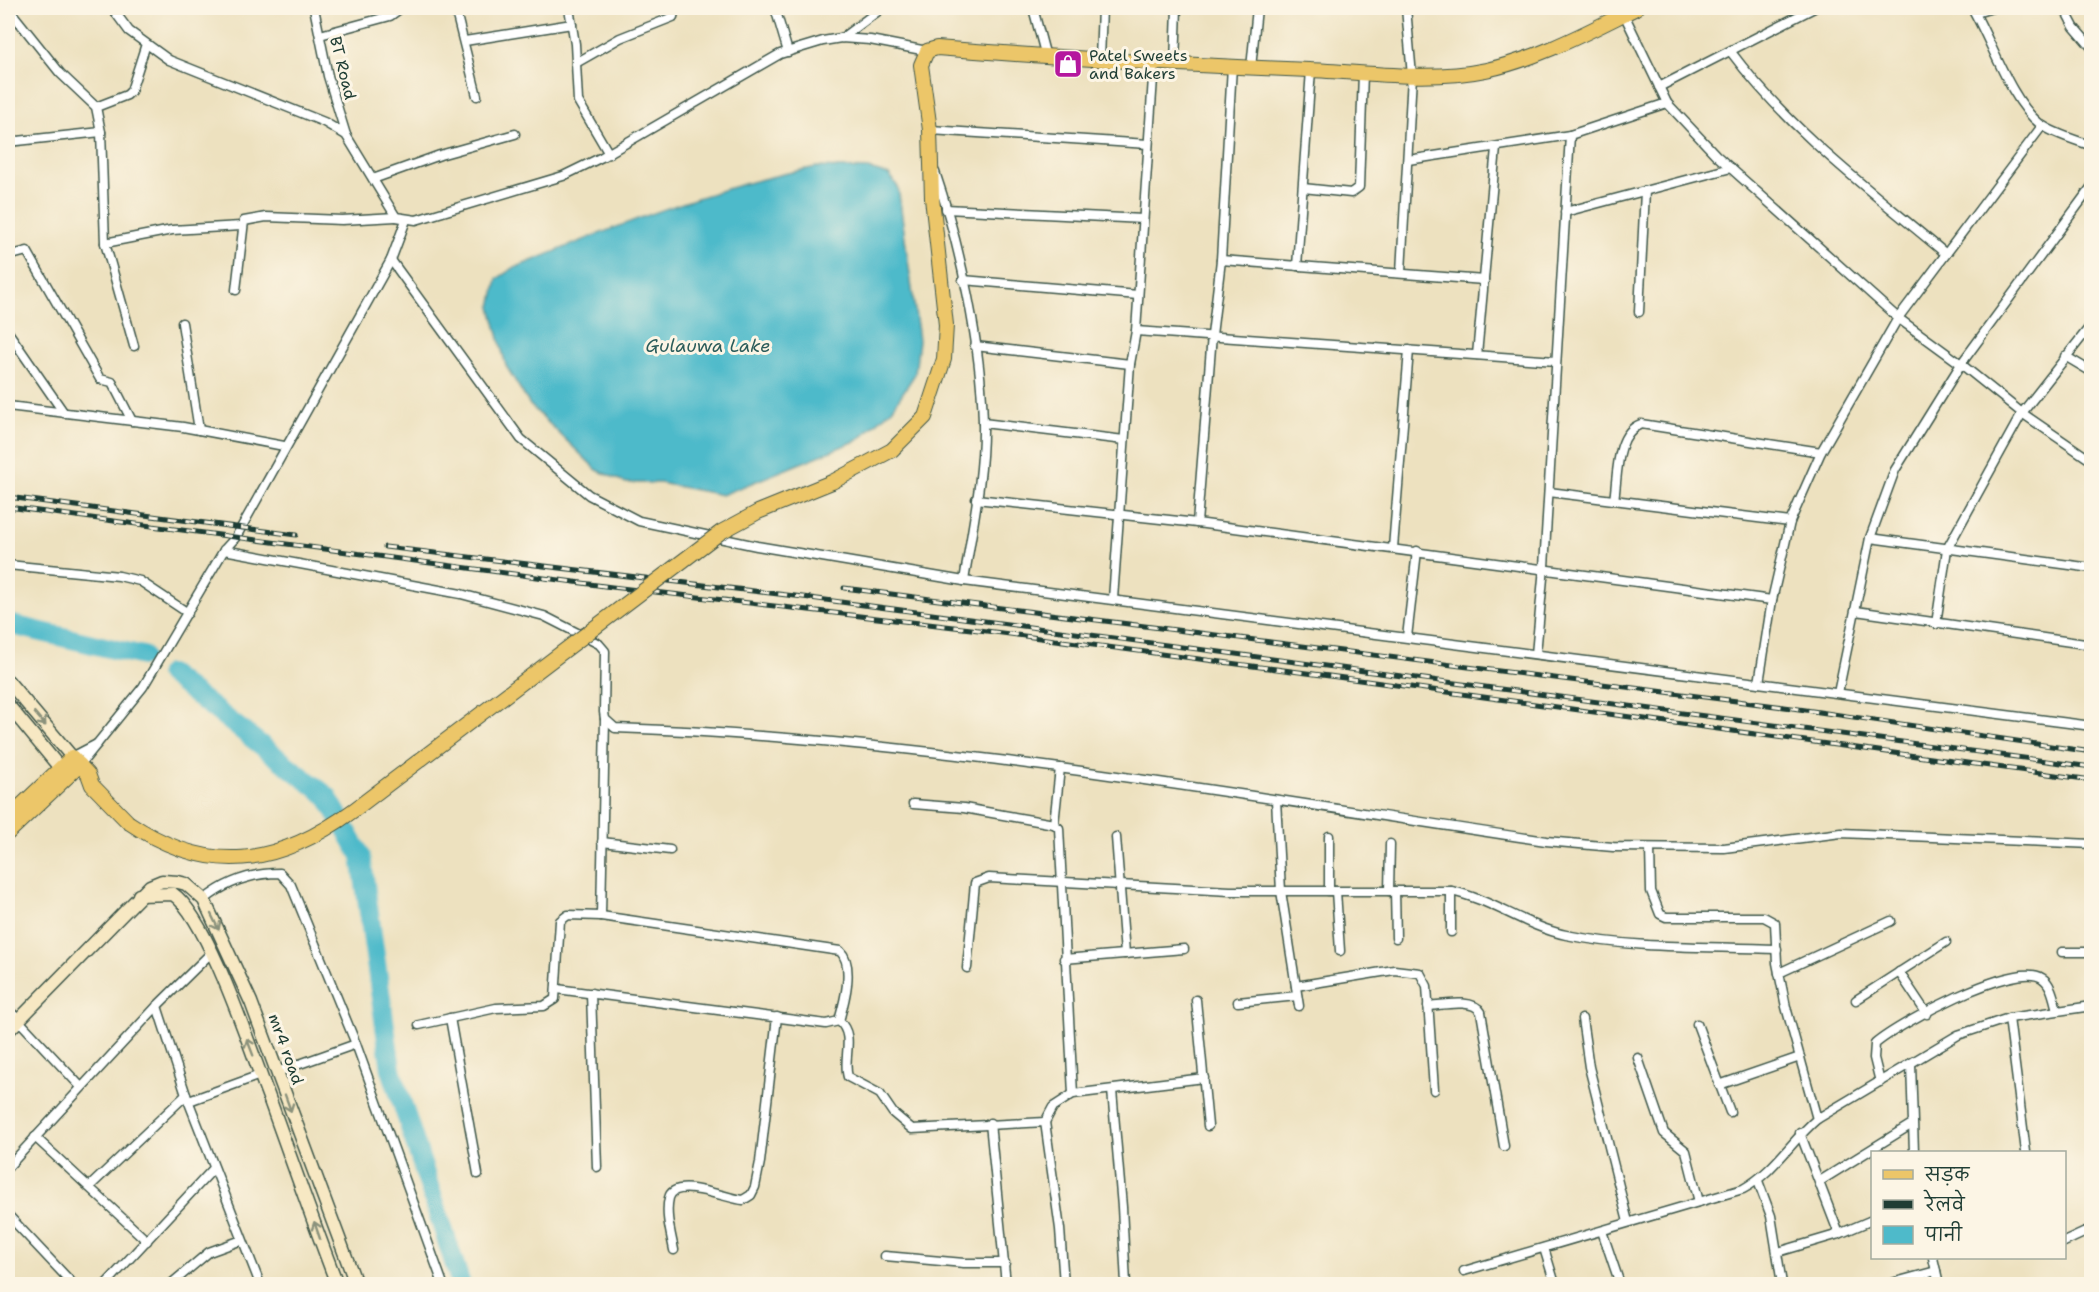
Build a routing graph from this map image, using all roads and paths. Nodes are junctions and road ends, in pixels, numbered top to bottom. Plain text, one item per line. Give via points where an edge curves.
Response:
1 (8, 8) edge
2 (115, 8) edge
3 (314, 8) edge
4 (401, 8) edge
5 (455, 8) edge
6 (569, 8) edge
7 (675, 8) edge
8 (775, 8) edge
9 (882, 8) edge
10 (1033, 8) edge
11 (1102, 8) edge
12 (1177, 8) edge
13 (1257, 8) edge
14 (1406, 8) edge
15 (1814, 8) edge
16 (1992, 8) edge
17 (2064, 8) edge
18 (1628, 9) edge
19 (1974, 10) edge
20 (572, 24) junction
21 (320, 34) junction
22 (841, 38) junction
23 (465, 41) junction
24 (146, 44) junction
25 (2091, 48) edge
26 (927, 51) junction
27 (788, 52) junction
28 (1731, 52) junction
29 (1046, 57) junction
30 (1100, 59) junction
31 (576, 63) junction
32 (1154, 63) junction
33 (1175, 64) junction
34 (1232, 66) junction
35 (1251, 68) junction
36 (1311, 70) junction
37 (1363, 73) junction
38 (1412, 76) junction
39 (1659, 87) junction
40 (477, 96) dead end
41 (1667, 104) junction
42 (96, 107) junction
43 (2042, 126) junction
44 (930, 130) junction
45 (101, 132) junction
46 (346, 135) junction
47 (515, 135) dead end
48 (1570, 135) junction
49 (8, 142) edge
50 (1148, 144) junction
51 (2091, 146) edge
52 (1496, 148) junction
53 (609, 154) junction
54 (931, 160) junction
55 (1408, 160) junction
56 (1731, 168) junction
57 (373, 179) junction
58 (2091, 186) edge
59 (1303, 188) junction
60 (1645, 191) junction
61 (946, 209) junction
62 (1565, 212) junction
63 (396, 217) junction
64 (1143, 219) junction
65 (406, 220) junction
66 (241, 226) junction
67 (105, 243) junction
68 (1946, 254) junction
69 (8, 256) edge
70 (391, 260) junction
71 (1221, 260) junction
72 (1298, 266) junction
73 (1401, 272) junction
74 (963, 280) junction
75 (1484, 280) junction
76 (236, 290) dead end
77 (1138, 295) junction
78 (1639, 312) dead end
79 (1898, 318) junction
80 (182, 323) dead end
81 (2091, 324) edge
82 (1136, 331) junction
83 (8, 332) edge
84 (1212, 335) junction
85 (134, 346) dead end
86 (975, 346) junction
87 (1409, 350) junction
88 (1477, 355) junction
89 (2065, 356) junction
90 (1556, 361) junction
91 (1130, 364) junction
92 (1961, 364) junction
93 (2091, 372) edge
94 (8, 406) edge
95 (64, 413) junction
96 (2022, 413) junction
97 (132, 421) junction
98 (983, 423) junction
99 (199, 430) junction
100 (1124, 440) junction
101 (284, 446) junction
102 (1821, 452) junction
103 (2091, 461) edge
104 (1549, 492) junction
105 (976, 499) junction
106 (1614, 500) junction
107 (1119, 513) junction
108 (1790, 522) junction
109 (1197, 523) junction
110 (1870, 538) junction
111 (1393, 548) junction
112 (1947, 549) junction
113 (224, 550) junction
114 (1417, 551) junction
115 (8, 565) edge
116 (1544, 567) junction
117 (2091, 568) edge
118 (964, 581) junction
119 (1113, 599) junction
120 (1772, 600) junction
121 (1856, 611) junction
122 (188, 613) junction
123 (1936, 624) junction
124 (1407, 638) junction
125 (2091, 645) edge
126 (1536, 654) junction
127 (8, 681) edge
128 (1760, 683) junction
129 (1838, 693) junction
130 (8, 705) edge
131 (605, 718) junction
132 (2091, 726) edge
133 (76, 761) junction
134 (1060, 768) junction
135 (64, 772) junction
136 (92, 785) junction
137 (1276, 800) junction
138 (913, 804) dead end
139 (8, 818) edge
140 (1054, 824) junction
141 (8, 833) edge
142 (1329, 836) dead end
143 (1116, 837) dead end
144 (602, 842) junction
145 (1390, 844) dead end
146 (2091, 844) edge
147 (1650, 848) junction
148 (670, 850) dead end
149 (1060, 881) junction
150 (1120, 886) junction
151 (1281, 891) junction
152 (1333, 891) junction
153 (1392, 891) junction
154 (1451, 891) junction
155 (139, 895) junction
156 (204, 900) junction
157 (602, 916) junction
158 (1891, 921) dead end
159 (1451, 932) dead end
160 (1396, 938) dead end
161 (1946, 942) dead end
162 (1184, 949) dead end
163 (1777, 949) junction
164 (1340, 951) dead end
165 (2062, 952) dead end
166 (2091, 952) edge
167 (211, 953) junction
168 (1125, 954) junction
169 (1064, 959) junction
170 (967, 968) dead end
171 (1899, 972) junction
172 (1779, 973) junction
173 (1296, 986) junction
174 (557, 989) junction
175 (591, 993) junction
176 (1297, 996) junction
177 (1196, 1000) dead end
178 (1856, 1000) dead end
179 (1238, 1002) dead end
180 (157, 1006) junction
181 (1299, 1006) dead end
182 (1428, 1006) junction
183 (2091, 1006) edge
184 (8, 1010) edge
185 (2057, 1010) junction
186 (1928, 1014) junction
187 (777, 1017) junction
188 (450, 1018) junction
189 (2009, 1018) junction
190 (1582, 1019) dead end
191 (17, 1020) junction
192 (840, 1021) junction
193 (1697, 1024) dead end
194 (419, 1025) dead end
195 (8, 1031) edge
196 (356, 1044) junction
197 (1800, 1057) junction
198 (1638, 1058) dead end
199 (1911, 1064) junction
200 (277, 1072) junction
201 (260, 1075) junction
202 (1204, 1077) junction
203 (1880, 1082) junction
204 (1719, 1085) junction
205 (81, 1088) junction
206 (1112, 1090) junction
207 (1434, 1090) dead end
208 (1073, 1094) junction
209 (188, 1098) junction
210 (1730, 1112) dead end
211 (1817, 1119) junction
212 (1045, 1122) junction
213 (990, 1123) junction
214 (1912, 1124) junction
215 (1208, 1126) dead end
216 (1800, 1134) junction
217 (35, 1137) junction
218 (1504, 1146) dead end
219 (1914, 1151) edge
220 (2026, 1151) edge
221 (8, 1167) edge
222 (597, 1167) dead end
223 (214, 1168) junction
224 (478, 1174) dead end
225 (1758, 1181) junction
226 (1820, 1181) junction
227 (89, 1187) junction
228 (1699, 1202) junction
229 (8, 1215) edge
230 (1871, 1220) edge
231 (1628, 1222) junction
232 (2091, 1229) edge
233 (1602, 1231) junction
234 (1839, 1234) junction
235 (242, 1240) junction
236 (147, 1241) junction
237 (2066, 1241) edge
238 (1544, 1248) junction
239 (674, 1250) dead end
240 (1778, 1252) junction
241 (885, 1256) dead end
242 (1933, 1259) edge
243 (1005, 1263) junction
244 (1464, 1271) dead end
245 (1936, 1271) junction
246 (73, 1284) edge
247 (106, 1284) edge
248 (171, 1284) edge
249 (260, 1284) edge
250 (337, 1284) edge
251 (356, 1284) edge
252 (443, 1284) edge
253 (1006, 1284) edge
254 (1064, 1284) edge
255 (1126, 1284) edge
256 (1555, 1284) edge
257 (1620, 1284) edge
258 (1782, 1284) edge
259 (1888, 1284) edge
260 (1939, 1284) edge

1 - 42 street via 60,73
2 - 24 street via 129,31
3 - 21 street, BT Road
4 - 21 street via 390,16
5 - 23 street
6 - 20 street
7 - 31 street via 673,17 620,38
8 - 27 street
9 - 22 street
10 - 29 street
11 - 30 street
12 - 33 street
13 - 35 street
14 - 38 street
15 - 28 street
16 - 19 street
17 - 25 street
18 - 38 main road via 1514,63 1484,71
18 - 39 street
19 - 43 street via 2024,106
20 - 23 street
20 - 31 street
21 - 46 street, BT Road
22 - 26 street
22 - 27 street
23 - 40 street
24 - 42 street via 131,91
24 - 46 street via 169,60 324,122
26 - 29 main road via 936,48
26 - 44 main road via 921,65
27 - 53 street
28 - 39 street
28 - 68 street via 1751,80 1794,123
29 - 30 main road
30 - 32 main road
31 - 53 street via 578,101
32 - 33 main road
32 - 50 street
33 - 34 main road
34 - 35 main road
34 - 71 street
35 - 36 main road
36 - 37 main road
36 - 59 street
37 - 38 main road
37 - 59 street via 1359,187 1351,193
38 - 55 street
39 - 41 street
41 - 48 street
41 - 56 street
42 - 45 street
43 - 51 street
43 - 68 street
44 - 50 street
44 - 54 main road
45 - 49 street
45 - 67 street
46 - 57 street
47 - 57 street
48 - 52 street
48 - 62 street
50 - 64 street
52 - 55 street
52 - 75 street
53 - 65 street via 563,176
54 - 61 street
54 - 136 main road, bridge via 946,325 944,359 925,417 892,450 721,532 354,810 308,839 253,858 184,852 128,822
55 - 73 street
56 - 60 street
56 - 79 street
57 - 63 street
58 - 92 street
59 - 72 street
60 - 62 street
60 - 78 street
61 - 64 street
61 - 74 street
62 - 90 street
63 - 65 street
63 - 66 street via 266,217 252,218
64 - 77 street
65 - 70 street
66 - 67 street via 172,230
66 - 76 street
67 - 85 street
68 - 79 street
69 - 97 street via 27,251 100,379 112,382
70 - 101 street
70 - 118 street via 521,438 589,495 639,521 757,546
71 - 72 street
71 - 84 street
72 - 73 street
73 - 75 street
74 - 77 street
74 - 86 street
75 - 88 street
77 - 82 street
79 - 92 street
79 - 102 street
80 - 99 street
81 - 89 street
82 - 84 street
82 - 91 street
83 - 95 street
84 - 87 street
84 - 109 street
86 - 91 street
86 - 98 street
87 - 88 street
87 - 111 street
88 - 90 street
89 - 93 street
89 - 96 street
90 - 104 street
91 - 100 street
92 - 96 street
92 - 110 street via 1895,470
94 - 95 street
95 - 97 street
96 - 103 street
96 - 112 street
97 - 99 street
98 - 100 street
98 - 105 street
99 - 101 street
100 - 107 street
101 - 113 street via 236,537
102 - 106 street via 1641,424 1633,427 1623,442
102 - 108 street
104 - 106 street
104 - 116 street
105 - 107 street
105 - 118 street
106 - 108 street
107 - 109 street
107 - 119 street
108 - 120 street
109 - 111 street
110 - 112 street
110 - 121 street
111 - 114 street
112 - 117 street
112 - 123 street
113 - 122 street
113 - 131 street via 461,594 544,616 599,644 605,651
114 - 116 street
114 - 124 street
115 - 122 street via 140,581
116 - 120 street
116 - 126 street
118 - 119 street
119 - 124 street
120 - 128 street
121 - 123 street
121 - 129 street
122 - 133 street via 143,687 90,755
123 - 125 street
124 - 126 street
126 - 128 street
127 -> 133 street
128 - 129 street
129 - 132 street
130 - 135 street
131 - 134 street via 615,728 830,740
131 - 144 street
133 - 135 main road
133 - 136 main road
134 - 137 street
134 - 140 street
135 - 136 main road via 78,783
135 - 139 main road
135 - 141 main road
137 - 147 street via 1546,841
137 - 151 street
138 - 140 street via 964,808
140 - 149 street via 1060,832
142 - 152 street
143 - 150 street
144 - 148 street
144 - 157 street
145 - 153 street
146 - 147 street via 1841,833 1724,848
147 - 163 street via 1651,891 1660,914 1771,919 1777,928
149 - 150 street
149 - 169 street
149 - 170 street via 989,878 975,883
150 - 151 street
150 - 168 street
151 - 152 street
151 - 173 street
152 - 153 street
152 - 164 street
153 - 154 street
153 - 160 street
154 - 159 street
154 - 163 street via 1476,898 1535,927 1567,935 1659,945
155 - 156 street, mr4 road via 162,881 178,882
155 - 167 street, mr4 road via 166,892 180,899 196,920
155 - 191 street, mr4 road
156 - 196 street via 236,880 265,873 285,877 301,906
156 -> 200 street, mr4 road via 251,1002
157 - 174 street via 568,915 560,921
157 - 192 street via 840,951 848,961
158 - 172 street
161 - 171 street
162 - 168 street
163 - 172 street
165 - 166 street
167 - 180 street
201 -> 167 street, mr4 road
168 - 169 street
169 - 208 street
171 - 178 street
171 - 186 street
172 - 197 street
173 - 176 street
173 - 182 street via 1412,970 1424,979
174 - 175 street
174 - 188 street via 551,1004 496,1008
175 - 187 street
175 - 222 street
176 - 179 street
176 - 181 street
177 - 202 street
180 - 205 street
180 - 209 street
182 - 207 street
182 - 218 street via 1471,1005 1481,1012
183 - 185 street
184 - 191 street
185 - 186 street via 2047,982 2022,973 1986,983
185 - 189 street
186 - 203 street via 1875,1044
187 - 192 street via 826,1024
187 - 239 street via 755,1187 743,1200 695,1189 672,1192 669,1217
188 - 194 street
188 - 224 street
189 - 199 street via 1958,1035
189 - 220 street
190 - 231 street via 1589,1067
191 - 195 street, mr4 road
191 - 205 street
192 - 213 street via 848,1035 848,1077 880,1094 893,1113 912,1129
193 - 204 street
196 - 200 street
196 - 252 street
197 - 204 street
197 - 211 street
198 - 228 street via 1664,1133 1686,1151
199 - 203 street
199 - 214 street
200 -> 251 street, mr4 road
201 - 209 street
250 -> 201 street, mr4 road
202 - 206 street
202 - 215 street
203 - 211 street
204 - 210 street
205 - 217 street
206 - 208 street
206 - 255 street
208 - 212 street via 1053,1107
209 - 223 street
209 - 227 street
211 - 216 street
212 - 213 street
212 - 254 street
213 - 243 street
214 - 219 street
214 - 226 street
216 - 225 street
216 - 226 street
217 - 221 street
217 - 227 street
223 - 235 street
223 - 236 street
225 - 228 street
225 - 240 street via 1771,1216
226 - 234 street
227 - 236 street
228 - 231 street
229 - 246 street
230 - 234 street
231 - 233 street
232 - 237 street
233 - 238 street
233 - 257 street
234 - 240 street
235 - 248 street via 209,1252
235 - 249 street
236 - 247 street
238 - 244 street
238 - 256 street
240 - 258 street
241 - 243 street
242 - 245 street
243 - 253 street
245 - 259 street
245 - 260 street

